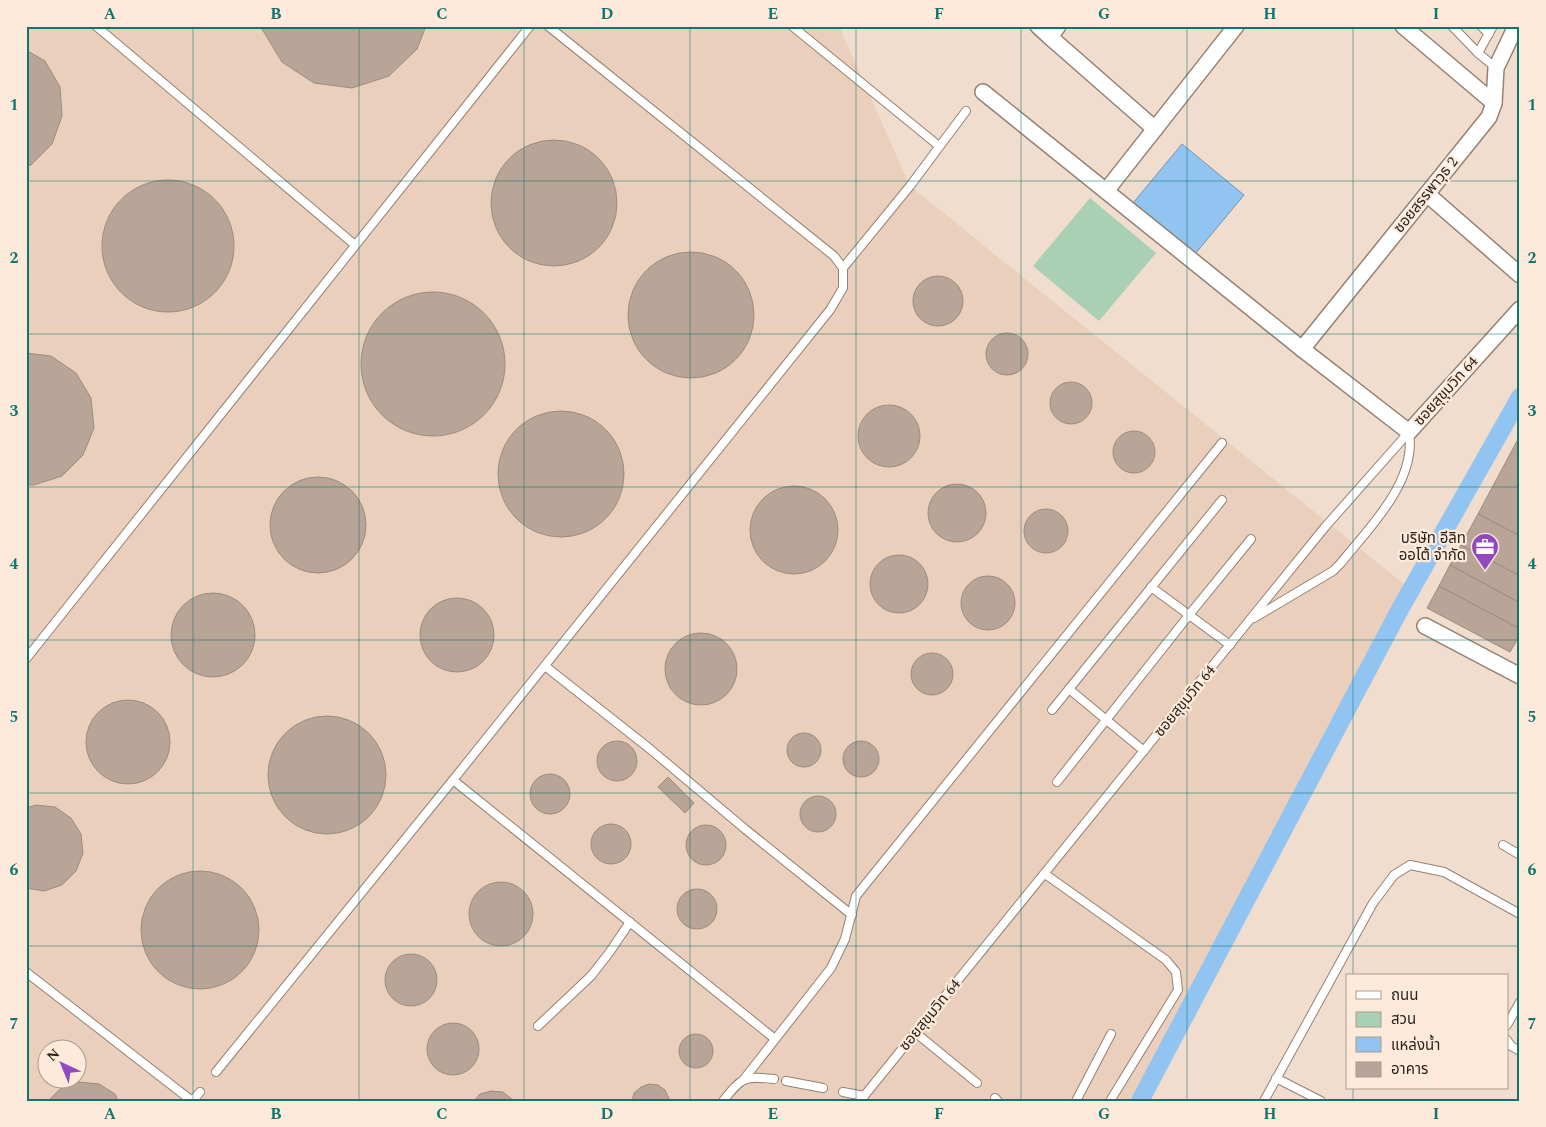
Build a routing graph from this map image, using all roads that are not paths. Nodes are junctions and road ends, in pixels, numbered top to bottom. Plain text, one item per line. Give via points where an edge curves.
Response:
1 (96, 26) edge
2 (530, 26) edge
3 (548, 26) edge
4 (792, 26) edge
5 (1038, 26) edge
6 (1236, 26) edge
7 (1404, 26) edge
8 (1452, 26) edge
9 (1482, 26) edge
10 (1516, 26) edge
11 (1491, 30) edge
12 (1054, 31) edge
13 (1478, 53) junction
14 (1496, 68) junction
15 (983, 92) dead end
16 (1494, 103) junction
17 (966, 111) dead end
18 (1155, 129) junction
19 (939, 146) junction
20 (1106, 191) junction
21 (1427, 194) junction
22 (355, 245) junction
23 (843, 268) junction
24 (1520, 276) edge
25 (1520, 309) edge
26 (1302, 349) junction
27 (1409, 432) junction
28 (1222, 443) dead end
29 (1222, 500) dead end
30 (1251, 539) dead end
31 (1151, 587) junction
32 (1189, 615) junction
33 (1249, 622) junction
34 (1425, 626) dead end
35 (1230, 645) junction
36 (26, 659) edge
37 (545, 666) junction
38 (1520, 676) edge
39 (1068, 689) junction
40 (1052, 710) dead end
41 (1106, 720) junction
42 (1144, 751) junction
43 (453, 780) junction
44 (1057, 782) dead end
45 (1503, 845) dead end
46 (1520, 855) edge
47 (1045, 874) junction
48 (1520, 914) edge
49 (852, 915) junction
50 (630, 922) junction
51 (26, 972) edge
52 (1520, 1002) edge
53 (1508, 1023) edge
54 (538, 1026) dead end
55 (916, 1032) junction
56 (1111, 1034) dead end
57 (775, 1039) junction
58 (1508, 1042) edge
59 (1520, 1051) edge
60 (216, 1072) dead end
61 (1276, 1078) junction
62 (744, 1079) junction
63 (774, 1079) dead end
64 (786, 1081) dead end
65 (977, 1084) dead end
66 (822, 1088) dead end
67 (200, 1092) dead end
68 (843, 1092) dead end
69 (862, 1098) edge
70 (192, 1101) edge
71 (723, 1101) edge
72 (1076, 1101) edge
73 (1110, 1101) edge
74 (1264, 1101) edge
75 (1321, 1101) edge

1 - 22 lane
2 - 22 lane
3 - 23 lane via 834,256
4 - 19 lane
5 - 12 street
6 - 18 street
7 - 16 street
8 - 13 lane
9 - 11 lane
10 - 14 street, ซอยสรรพาวุธ 2
11 - 13 lane
12 - 18 street
13 - 14 lane
14 - 16 street, ซอยสรรพาวุธ 2
15 - 20 street
16 - 21 street, ซอยสรรพาวุธ 2 via 1489,117
17 - 19 lane
18 - 20 street
19 - 23 lane
20 - 26 street
21 - 24 street
21 - 26 street, ซอยสรรพาวุธ 2
22 - 36 lane
23 - 37 lane via 843,288 830,310
25 - 27 street, ซอยสุขุมวิท 64
26 - 27 street
27 - 33 lane, ซอยสุขุมวิท 64 via 1328,523
27 - 33 lane via 1410,445 1402,481 1392,499 1340,564
28 - 49 lane via 870,877 856,896
29 - 31 lane
30 - 32 lane
31 - 32 lane
31 - 39 lane
32 - 35 lane
32 - 41 lane
33 - 35 lane, ซอยสุขุมวิท 64
34 - 38 street
35 - 42 lane, ซอยสุขุมวิท 64
37 - 43 lane
37 - 49 lane
39 - 40 lane
39 - 41 lane
41 - 42 lane
41 - 44 lane
42 - 47 lane, ซอยสุขุมวิท 64
43 - 50 lane
43 - 60 lane
45 - 46 lane
47 - 55 lane, ซอยสุขุมวิท 64
47 - 73 lane via 1166,960 1176,972 1178,990
48 - 61 lane via 1444,872 1410,866 1394,875 1373,903
49 - 57 lane via 831,968
50 - 54 lane via 591,976
50 - 57 lane
51 - 70 lane
52 - 53 lane
55 - 65 lane
55 - 69 lane, ซอยสุขุมวิท 64
56 - 72 lane
57 - 62 lane
58 - 59 lane
61 - 74 lane
61 - 75 lane
62 - 63 lane
62 - 71 lane
64 - 66 lane
67 - 70 lane
68 - 69 lane

